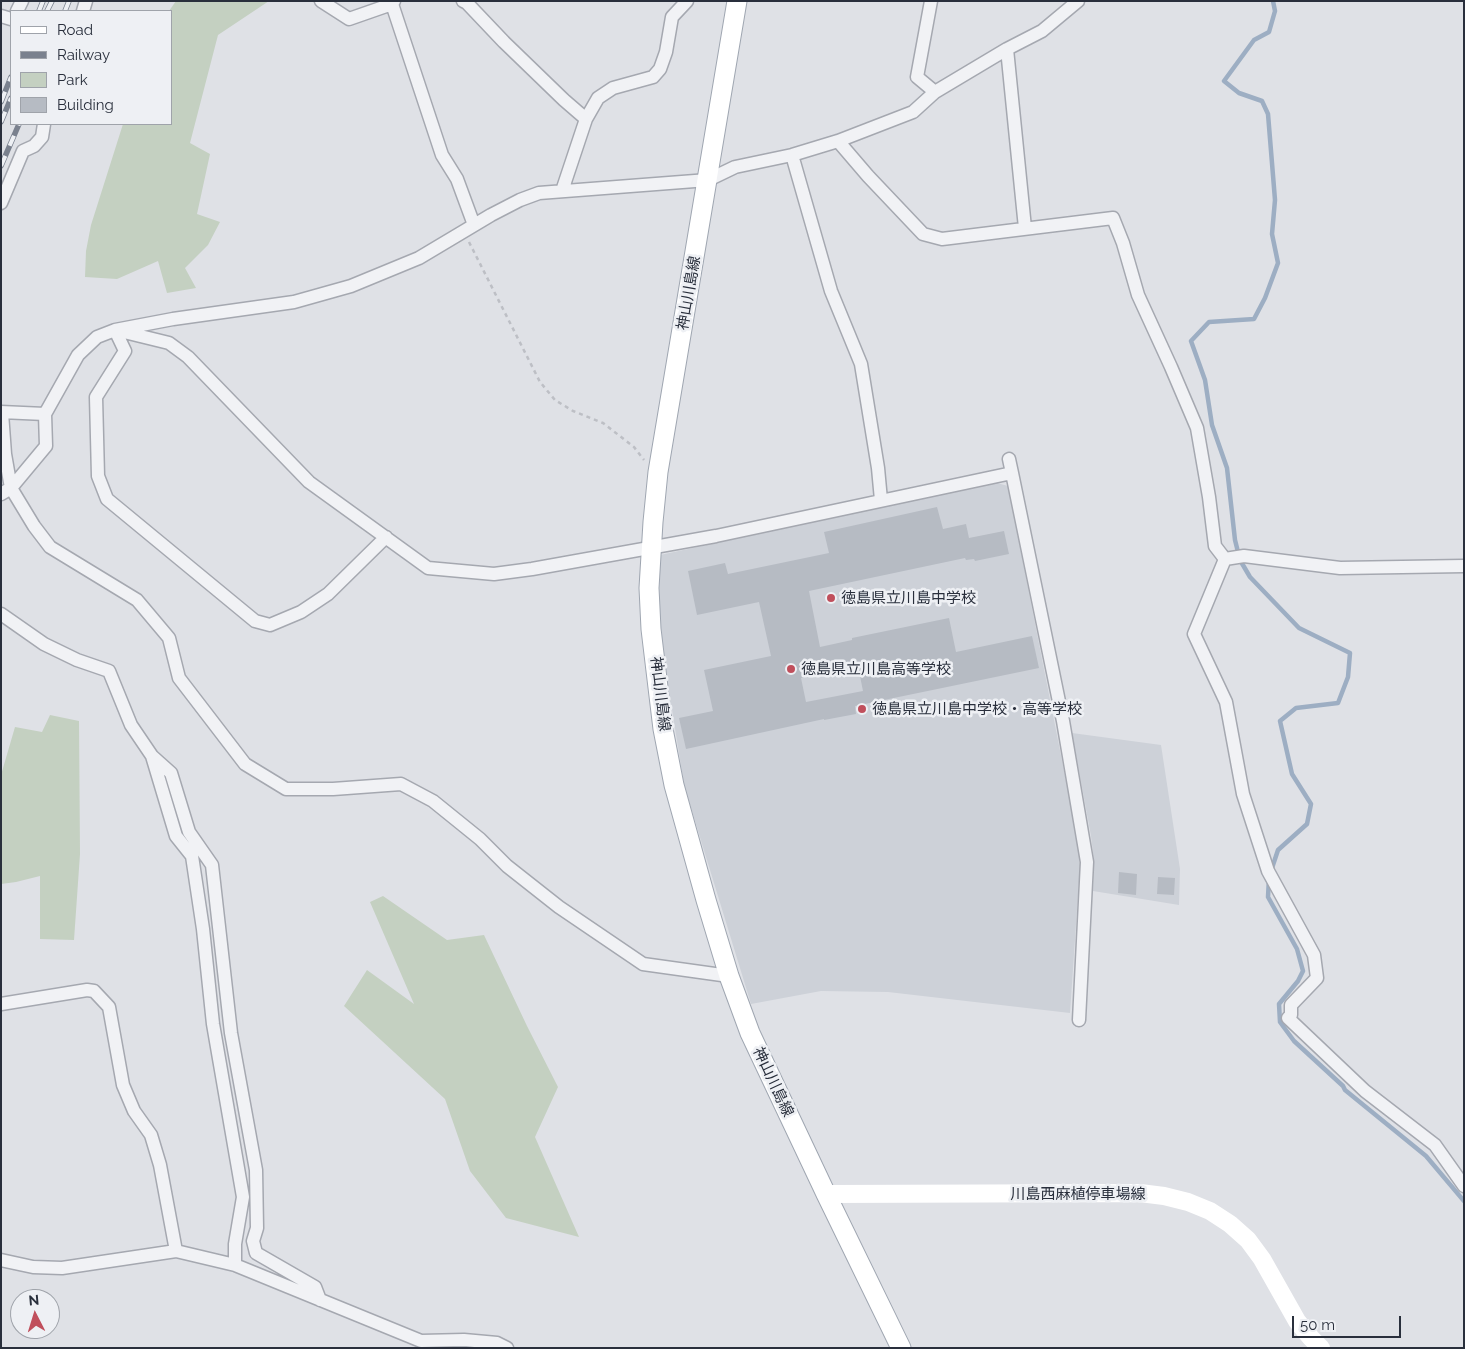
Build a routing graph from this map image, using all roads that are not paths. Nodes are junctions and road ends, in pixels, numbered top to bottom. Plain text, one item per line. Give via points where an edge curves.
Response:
1 (321, 1) edge
2 (463, 1) edge
3 (687, 1) edge
4 (737, 1) edge
5 (931, 1) edge
6 (1078, 1) edge
7 (393, 3) edge
8 (1007, 49) junction
9 (935, 92) junction
10 (586, 118) junction
11 (44, 125) edge
12 (838, 141) junction
13 (792, 155) junction
14 (708, 180) junction
15 (562, 191) junction
16 (1, 203) edge
17 (1025, 228) junction
18 (469, 229) junction
19 (115, 330) junction
20 (1, 412) edge
21 (45, 414) junction
22 (1009, 459) dead end
23 (1012, 473) junction
24 (6, 491) edge
25 (882, 500) junction
26 (386, 537) junction
27 (652, 547) junction
28 (1234, 558) junction
29 (1464, 566) edge
30 (1, 614) edge
31 (152, 756) junction
32 (729, 976) junction
33 (1, 1004) edge
34 (1079, 1020) dead end
35 (1464, 1186) edge
36 (826, 1194) junction
37 (176, 1251) junction
38 (1, 1260) edge
39 (235, 1265) junction
40 (320, 1300) junction
41 (507, 1348) edge
42 (902, 1348) edge
43 (1321, 1348) edge

1 - 7 street via 349,19
2 - 10 street
3 - 10 street via 672,17 660,69 653,76 613,88 598,98
4 - 14 main road, 神山川島線
5 - 9 street via 916,77
6 - 8 street via 1042,31
7 - 18 street via 442,155 457,178
8 - 9 street
8 - 17 street
9 - 12 street via 913,112
10 - 15 street
11 - 16 street via 42,137 23,151
12 - 13 street
12 - 17 street via 924,234 942,239
13 - 14 street via 735,167
13 - 25 street via 831,291 861,364
14 - 15 street
14 - 27 main road, 神山川島線 via 658,472
15 - 18 street via 540,193 520,200
17 - 28 street via 1113,218 1138,295 1197,428 1215,546
18 - 19 street via 419,258 351,286 294,302
19 - 21 street via 97,337 78,355
19 - 26 street via 169,343 188,357 309,482
19 - 26 street via 125,351 96,396 98,476 107,500 255,621 270,625 301,612 328,594
20 - 21 street
20 - 24 street
21 - 24 street via 46,446
22 - 23 street
23 - 25 street
23 - 34 street via 1063,721 1087,862
24 - 32 street via 50,547 136,600 169,638 179,678 244,764 286,789 333,790 400,784 434,801 559,907 644,964
25 - 27 street
26 - 27 street via 428,568 494,574
27 - 32 main road, 神山川島線 via 651,629 663,729 674,785
28 - 29 street via 1340,568
28 - 35 street via 1194,634 1226,702 1243,794 1272,876 1314,955 1317,978 1291,1004 1288,1018 1366,1091 1436,1145
30 - 31 street via 44,644 109,671 131,725
31 - 39 street via 176,836 192,856 214,1024 243,1197
31 - 40 street via 171,773 189,832 212,865 231,1033 256,1170 257,1228 253,1241 256,1253 315,1287
32 - 36 main road, 神山川島線 via 750,1034
33 - 37 street via 87,990 94,991 109,1007 123,1085 134,1111 152,1135
36 - 42 main road, 神山川島線
36 - 43 main road, 川島西麻植停車場線 via 1140,1193 1188,1202 1210,1211 1248,1240 1297,1321
37 - 38 street via 62,1268 33,1267
37 - 39 street
39 - 40 street
40 - 41 street via 421,1341 464,1340 497,1343

